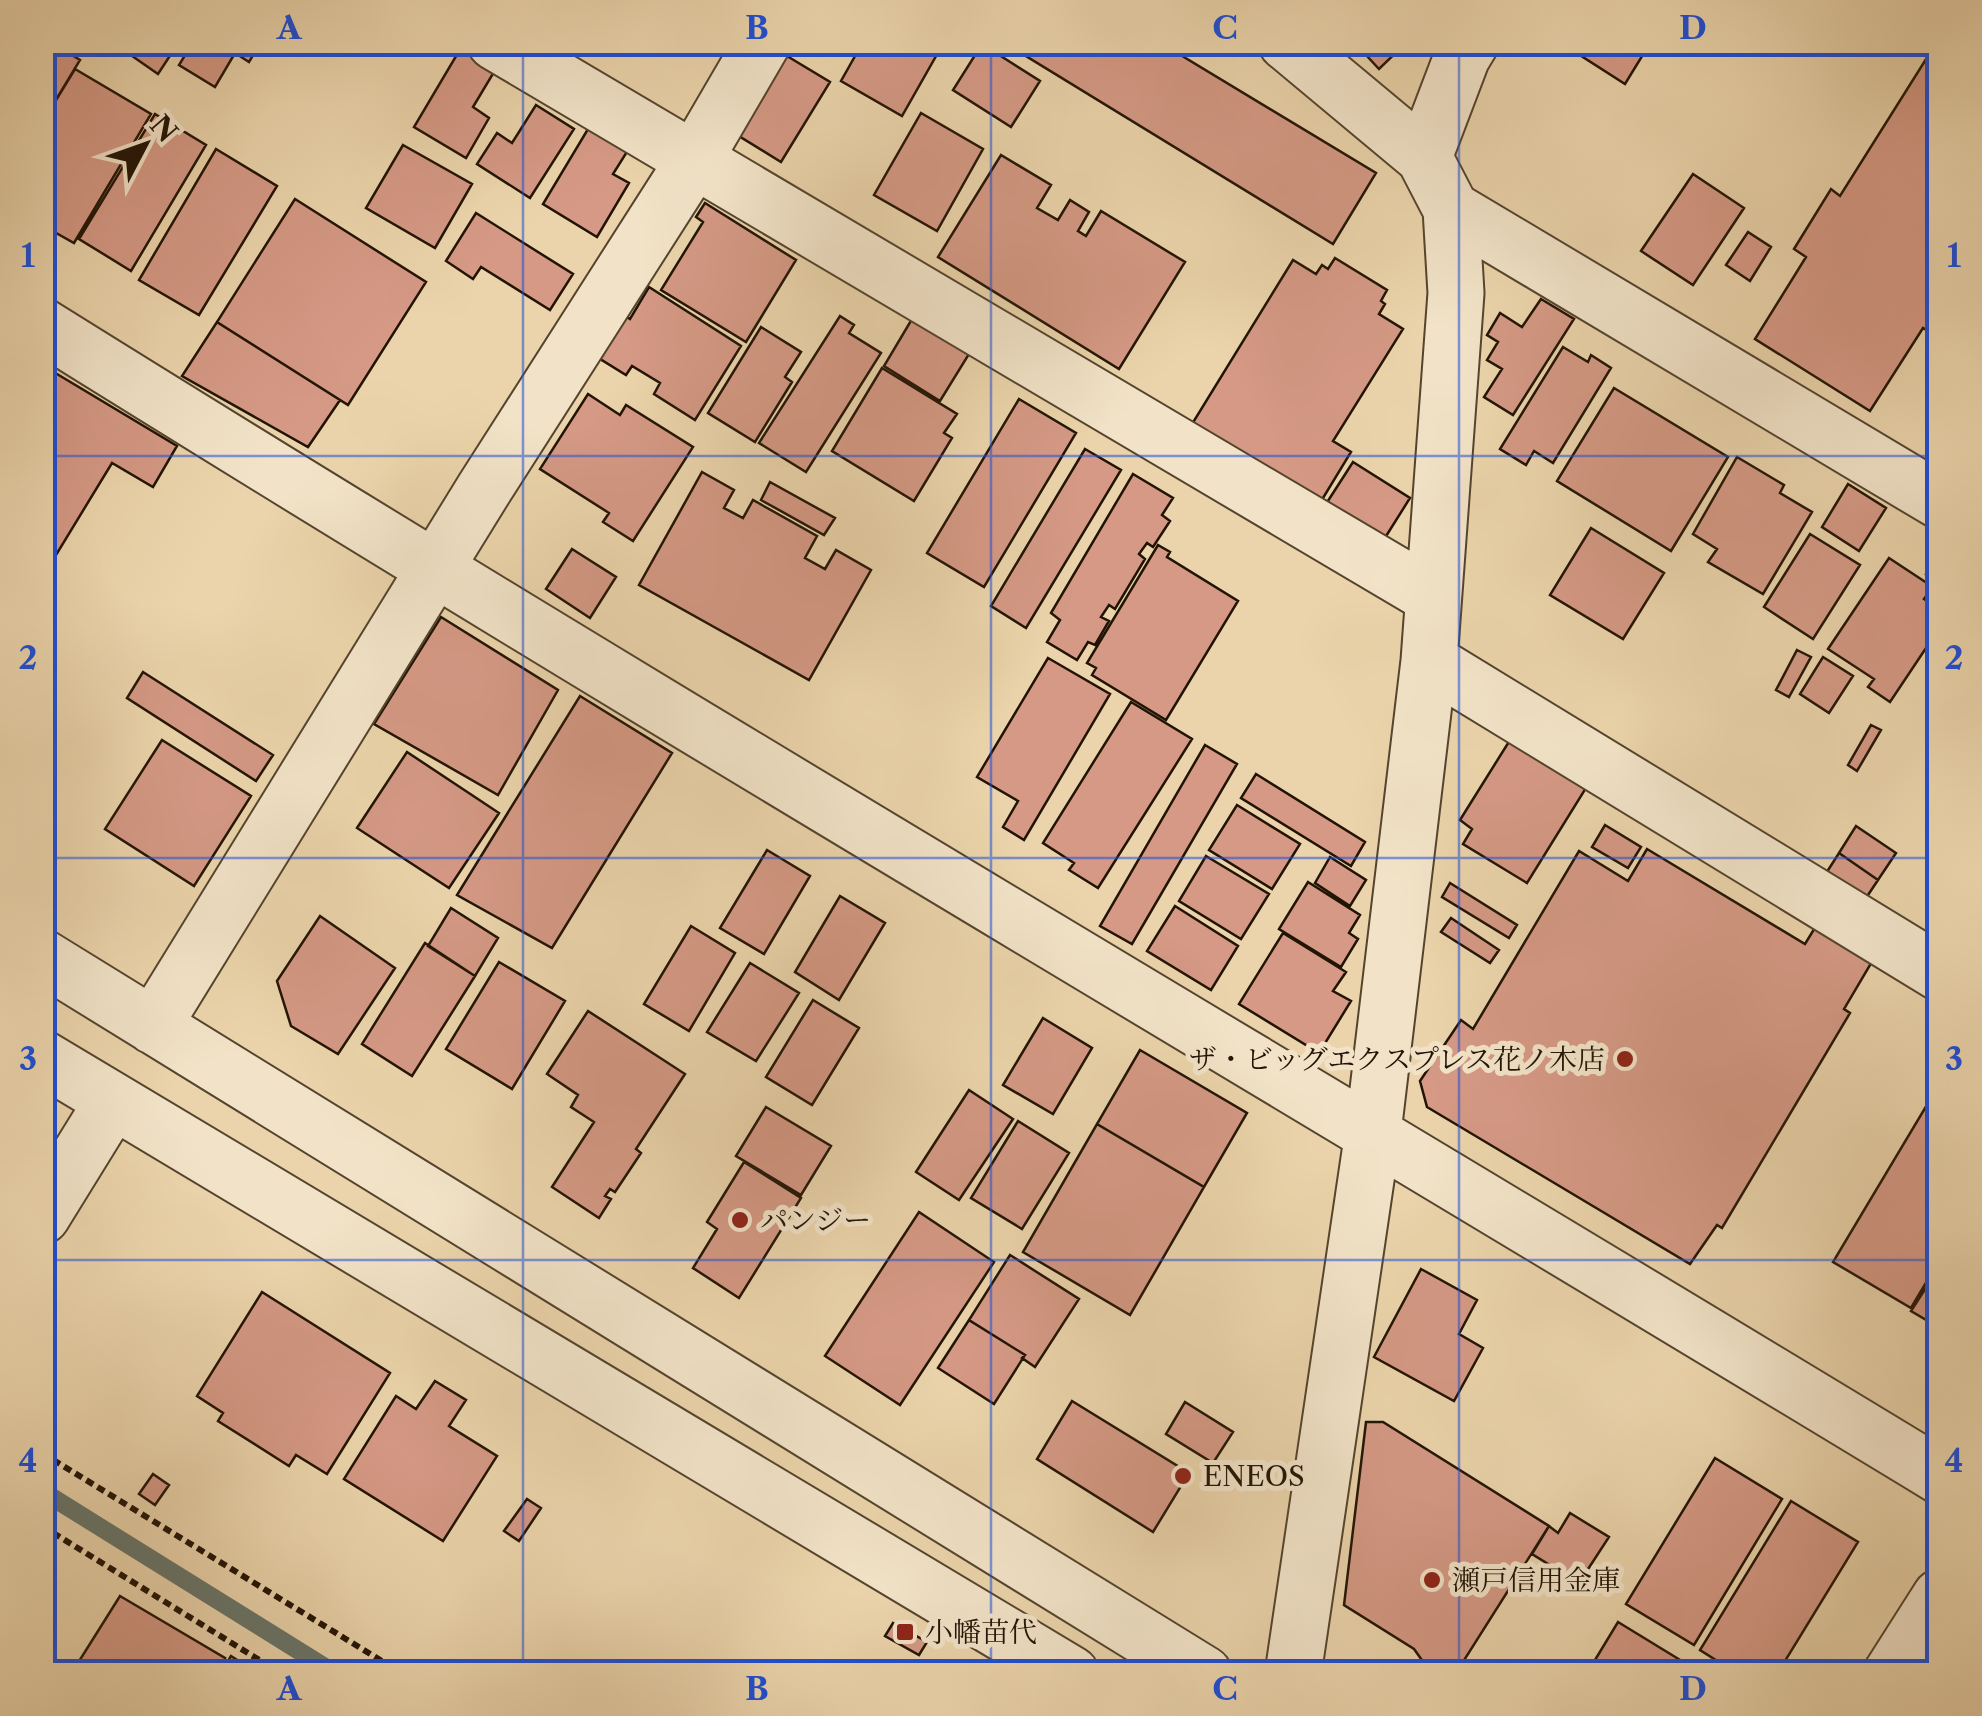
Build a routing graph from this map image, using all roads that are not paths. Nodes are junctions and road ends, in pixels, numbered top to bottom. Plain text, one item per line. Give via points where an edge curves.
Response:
1 (495, 42) edge
2 (762, 42) edge
3 (1286, 42) edge
4 (1471, 42) edge
5 (1424, 157) junction
6 (692, 162) junction
7 (1452, 209) junction
8 (42, 326) edge
9 (1940, 501) edge
10 (435, 571) junction
11 (1432, 596) junction
12 (1429, 662) junction
13 (42, 957) edge
14 (1940, 974) edge
15 (153, 1026) junction
16 (42, 1058) edge
17 (113, 1101) junction
18 (1374, 1132) junction
19 (42, 1216) edge
20 (1940, 1476) edge
21 (1940, 1597) edge
22 (1071, 1674) edge
23 (1204, 1674) edge
24 (1293, 1674) edge
25 (1892, 1674) edge

1 - 6 street
2 - 6 street
3 - 5 street
4 - 5 street
5 - 7 street
6 - 10 street
6 - 11 street
7 - 9 street
7 - 11 street via 1456,292
8 - 10 street
10 - 15 street
10 - 18 street
11 - 12 street
12 - 14 street
12 - 18 street
13 - 15 street
15 - 23 street
16 - 17 street
17 - 19 street
17 - 22 street
18 - 20 street
18 - 24 street
21 - 25 street

